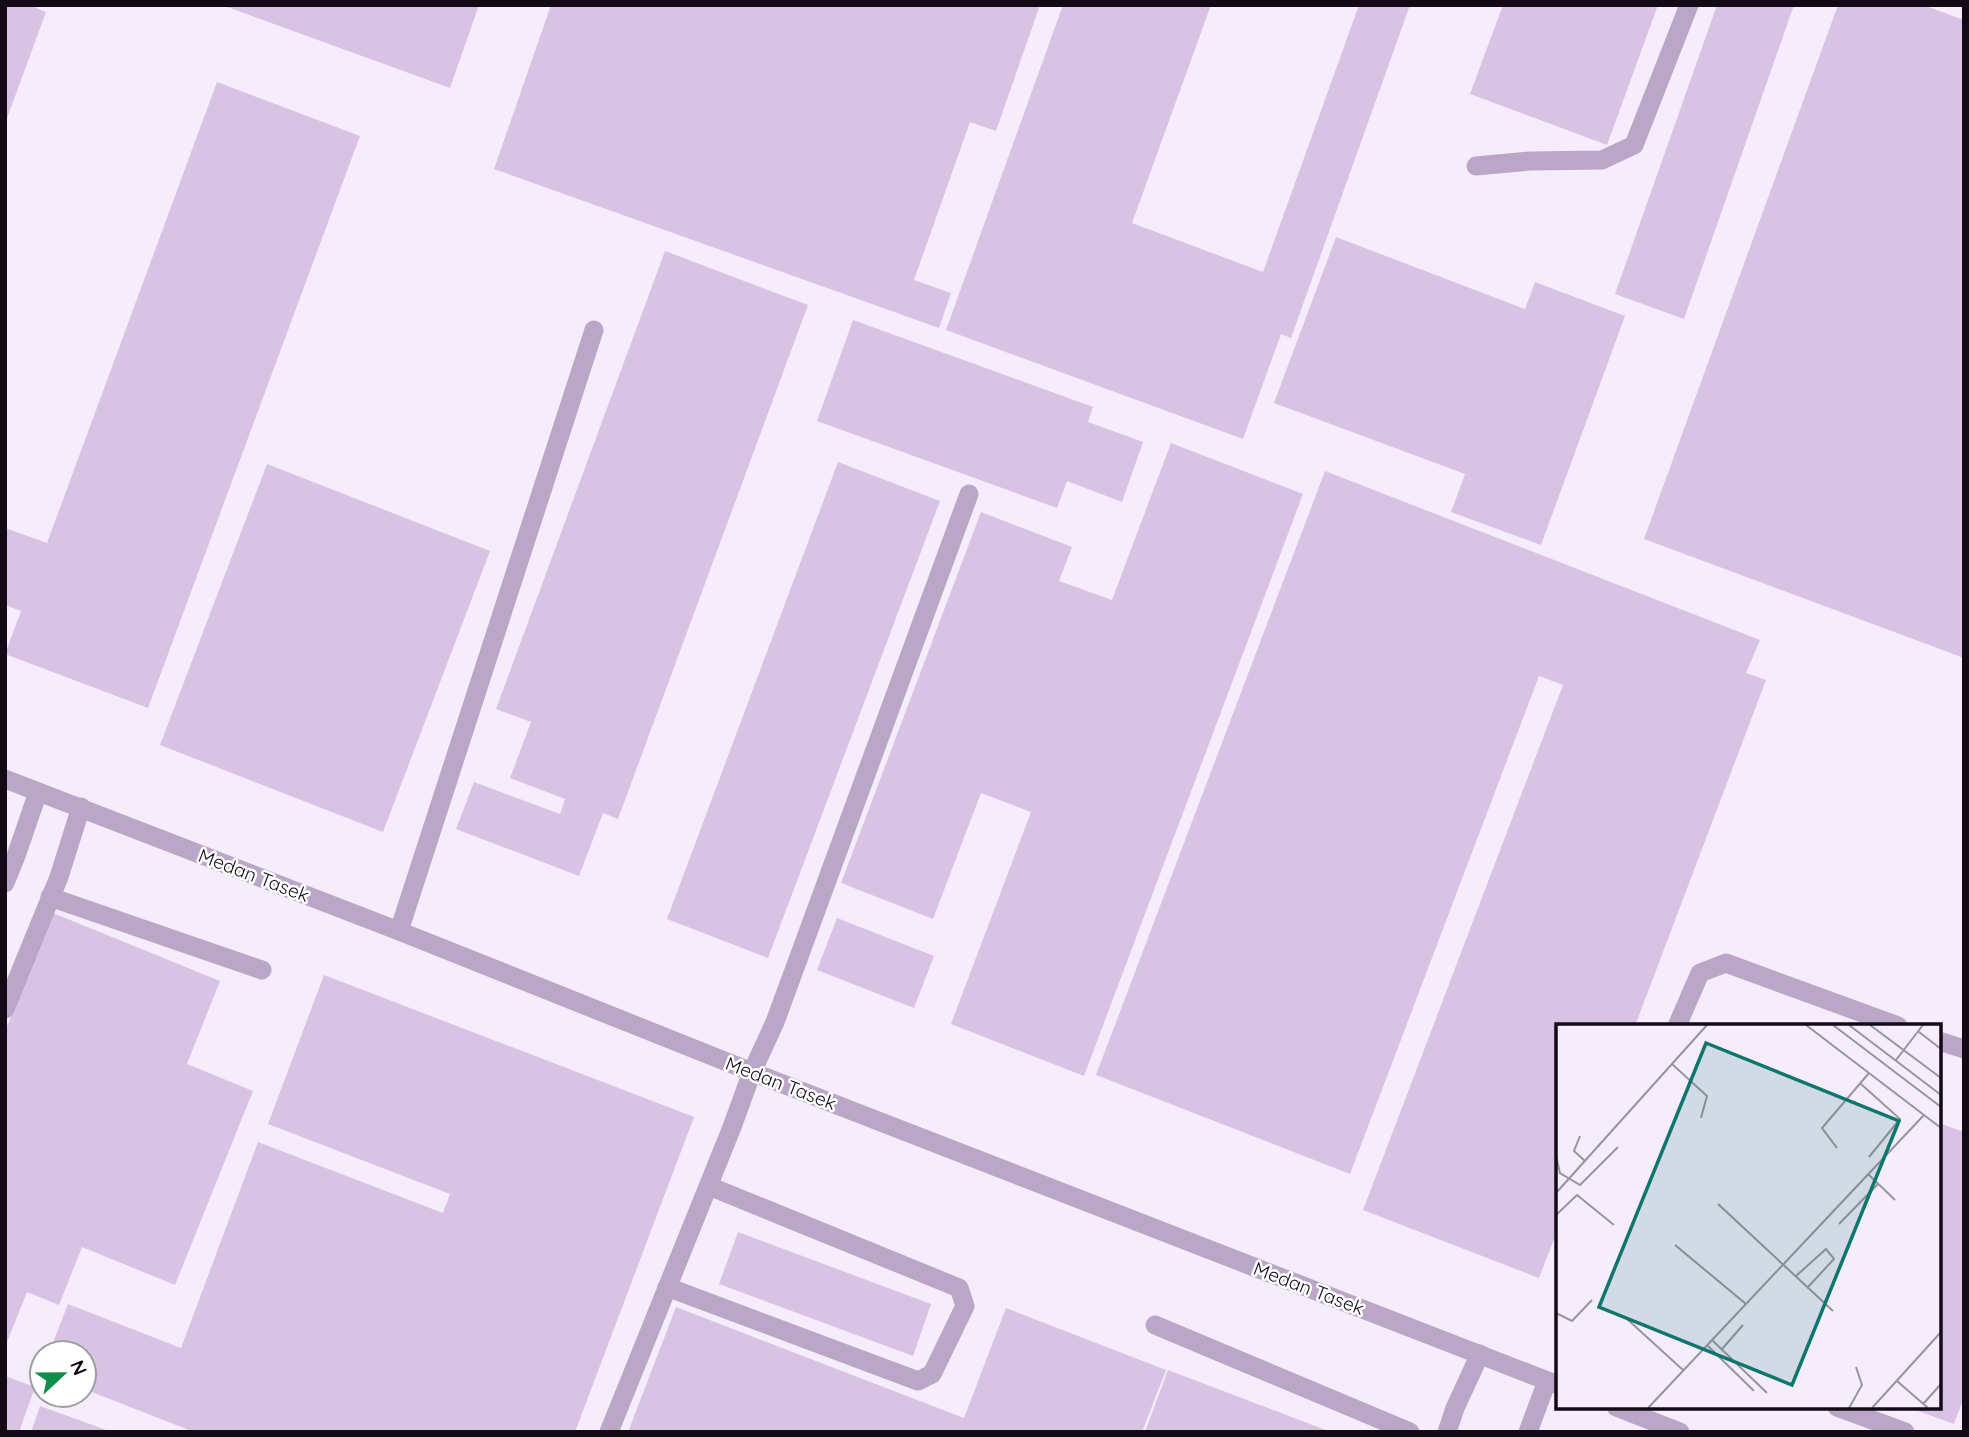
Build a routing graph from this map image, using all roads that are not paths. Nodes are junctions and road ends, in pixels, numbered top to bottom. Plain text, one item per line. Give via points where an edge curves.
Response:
1 (1689, 5) edge
2 (1476, 166) dead end
3 (594, 330) dead end
4 (969, 494) dead end
5 (5, 779) edge
6 (38, 792) junction
7 (81, 807) junction
8 (5, 883) edge
9 (50, 897) junction
10 (400, 931) junction
11 (262, 970) dead end
12 (5, 1009) edge
13 (1678, 1024) edge
14 (1893, 1024) edge
15 (1941, 1042) edge
16 (1964, 1049) edge
17 (752, 1072) junction
18 (709, 1186) junction
19 (667, 1287) junction
20 (1155, 1325) dead end
21 (1480, 1354) junction
22 (1553, 1383) edge
23 (1621, 1409) edge
24 (1842, 1409) edge
25 (610, 1432) edge
26 (1410, 1432) edge
27 (1447, 1432) edge
28 (1528, 1432) edge
29 (1679, 1432) edge
30 (1905, 1432) edge

1 - 2 lane via 1634,145 1601,160
3 - 10 lane
4 - 17 lane via 775,1022
5 - 6 lane, Medan Tasek
6 - 7 lane, Medan Tasek
6 - 8 lane
7 - 9 lane
7 - 10 lane, Medan Tasek
9 - 11 lane
9 - 12 lane
10 - 17 lane, Medan Tasek
13 - 14 lane via 1700,973 1726,963
15 - 16 lane
17 - 18 lane
17 - 21 lane, Medan Tasek
18 - 19 lane
18 - 19 lane via 959,1288 965,1306 932,1374 918,1381
19 - 25 lane
20 - 26 lane
21 - 22 lane, Medan Tasek
21 - 27 lane
22 - 28 lane
23 - 29 lane
24 - 30 lane

